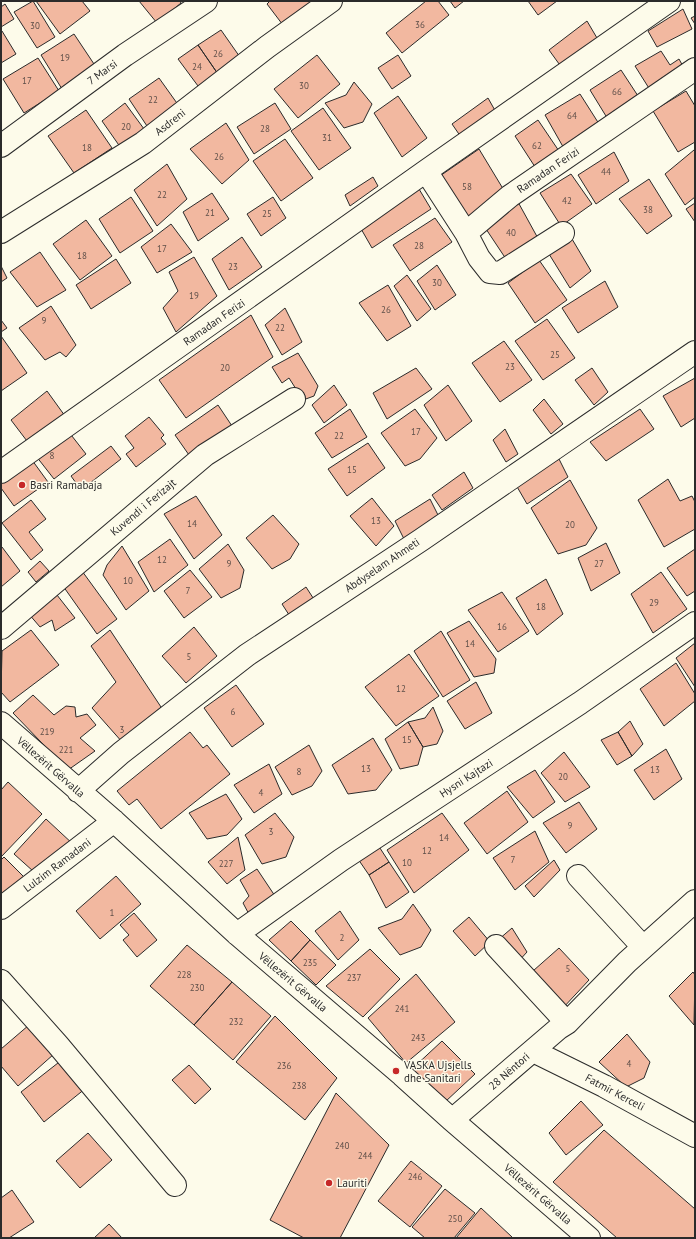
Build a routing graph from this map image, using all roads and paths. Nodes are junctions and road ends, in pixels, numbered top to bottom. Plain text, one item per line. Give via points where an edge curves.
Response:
1 (206, 1) edge
2 (331, 1) edge
3 (669, 1) edge
4 (695, 69) edge
5 (1, 146) edge
6 (426, 170) junction
7 (1, 232) edge
8 (466, 233) junction
9 (563, 233) dead end
10 (695, 352) edge
11 (294, 399) dead end
12 (1, 472) edge
13 (695, 622) edge
14 (1, 628) edge
15 (1, 723) edge
16 (78, 792) junction
17 (114, 821) junction
18 (578, 876) dead end
19 (695, 901) edge
20 (1, 908) edge
21 (237, 934) junction
22 (496, 946) dead end
23 (643, 947) junction
24 (1, 981) edge
25 (568, 1023) junction
26 (533, 1051) junction
27 (452, 1120) junction
28 (695, 1136) edge
29 (175, 1185) dead end
30 (578, 1234) edge

1 - 5 street, 7 Marsi via 125,55
2 - 7 street, Asdreni via 143,142
3 - 6 street, Ramadan Ferizi
4 - 8 street, Ramadan Ferizi via 510,196
6 - 8 street
6 - 12 street, Ramadan Ferizi
8 - 9 street via 479,258 490,272 500,273
10 - 16 street, Abdyselam Ahmeti via 421,540 247,655 121,753
11 - 14 street, Kuvendi i Ferizajt via 205,455
13 - 21 street, Hysni Kajtazi via 580,703 341,860
15 - 16 street, Vëllezërit Gërvalla
16 - 17 street, Vëllezërit Gërvalla
17 - 20 street, Lulzim Ramadani
17 - 21 street, Vëllezërit Gërvalla
18 - 23 street
19 - 23 street, 28 Nëntori
21 - 27 street, Vëllezërit Gërvalla
22 - 25 street
23 - 25 street, 28 Nëntori
24 - 29 street
25 - 26 street, 28 Nëntori
26 - 27 street, 28 Nëntori
26 - 28 street, Fatmir Kerceli
27 - 30 street, Vëllezërit Gërvalla

